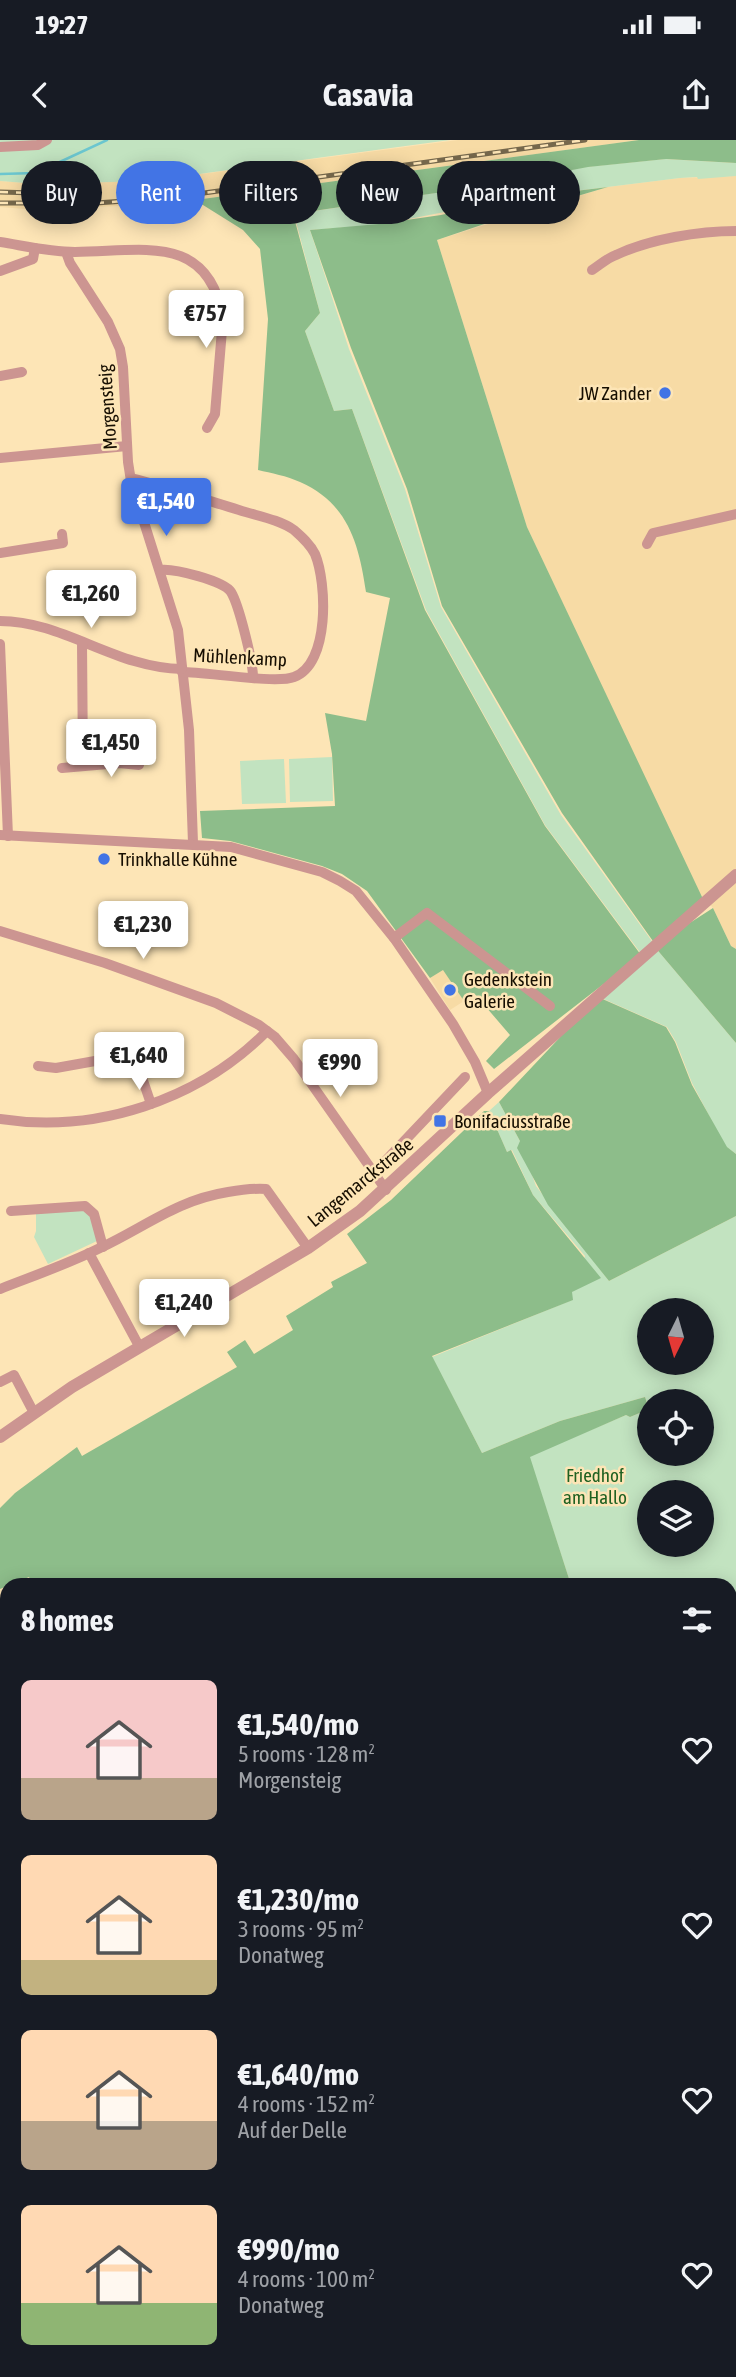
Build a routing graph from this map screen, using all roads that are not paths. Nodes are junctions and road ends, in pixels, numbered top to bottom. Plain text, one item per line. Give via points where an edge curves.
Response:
1 (47, 140) edge
2 (0, 147) edge
3 (736, 231) edge
4 (0, 242) edge
5 (35, 248) junction
6 (66, 252) junction
7 (592, 270) dead end
8 (0, 271) edge
9 (22, 372) dead end
10 (0, 376) edge
11 (208, 428) dead end
12 (127, 446) junction
13 (0, 458) edge
14 (131, 478) junction
15 (736, 514) edge
16 (62, 534) dead end
17 (648, 544) dead end
18 (0, 553) edge
19 (160, 570) junction
20 (0, 621) edge
21 (0, 643) edge
22 (82, 643) junction
23 (182, 670) junction
24 (253, 677) junction
25 (139, 765) dead end
26 (83, 766) junction
27 (62, 768) dead end
28 (4, 835) edge
29 (193, 843) junction
30 (736, 875) edge
31 (0, 931) edge
32 (394, 938) junction
33 (550, 1006) dead end
34 (267, 1031) junction
35 (38, 1066) dead end
36 (465, 1077) dead end
37 (488, 1093) junction
38 (151, 1104) junction
39 (0, 1119) edge
40 (374, 1173) junction
41 (386, 1190) junction
42 (11, 1211) dead end
43 (107, 1244) junction
44 (308, 1248) junction
45 (89, 1253) junction
46 (0, 1289) edge
47 (139, 1346) junction
48 (0, 1382) edge
49 (34, 1413) junction
50 (0, 1437) edge

1 - 2 street via 38,145
3 - 7 street via 666,239 615,255
4 - 5 street
5 - 6 street
5 - 8 street via 33,259
6 - 11 street via 167,251 190,261 211,282 223,329 215,414
6 - 12 street, Morgensteig via 120,349
9 - 10 street
12 - 13 street
12 - 14 street, Morgensteig
14 - 19 street, Morgensteig
14 - 24 street, Mühlenkamp via 284,524 312,550 320,570 323,602 315,657 293,678
15 - 17 street via 653,533
16 - 18 street via 63,543
19 - 23 street, Morgensteig via 178,630
19 - 24 street via 176,570 231,592
20 - 22 street, Mühlenkamp via 30,623
21 - 28 street
22 - 23 street, Mühlenkamp via 138,664
22 - 26 street
23 - 24 street, Mühlenkamp
23 - 29 street, Morgensteig via 190,730
25 - 26 street
26 - 27 street
28 - 29 street
29 - 32 street via 231,847 341,881 356,891
30 - 37 street, Langemarckstraße
31 - 34 street via 216,1003
32 - 33 street via 427,913
32 - 37 street via 453,1024
34 - 38 street via 205,1080
34 - 40 street via 294,1059
35 - 38 street via 56,1068 134,1054
36 - 40 street, Langemarckstraße
37 - 41 street, Langemarckstraße
38 - 39 street via 81,1120 34,1123
40 - 41 street
41 - 44 street, Langemarckstraße
42 - 43 street via 85,1206 94,1214
43 - 44 street via 195,1199 258,1188 274,1199
43 - 45 street
44 - 47 street, Langemarckstraße
45 - 46 street
45 - 47 street
47 - 49 street, Langemarckstraße
48 - 49 street via 14,1375
49 - 50 street, Langemarckstraße

